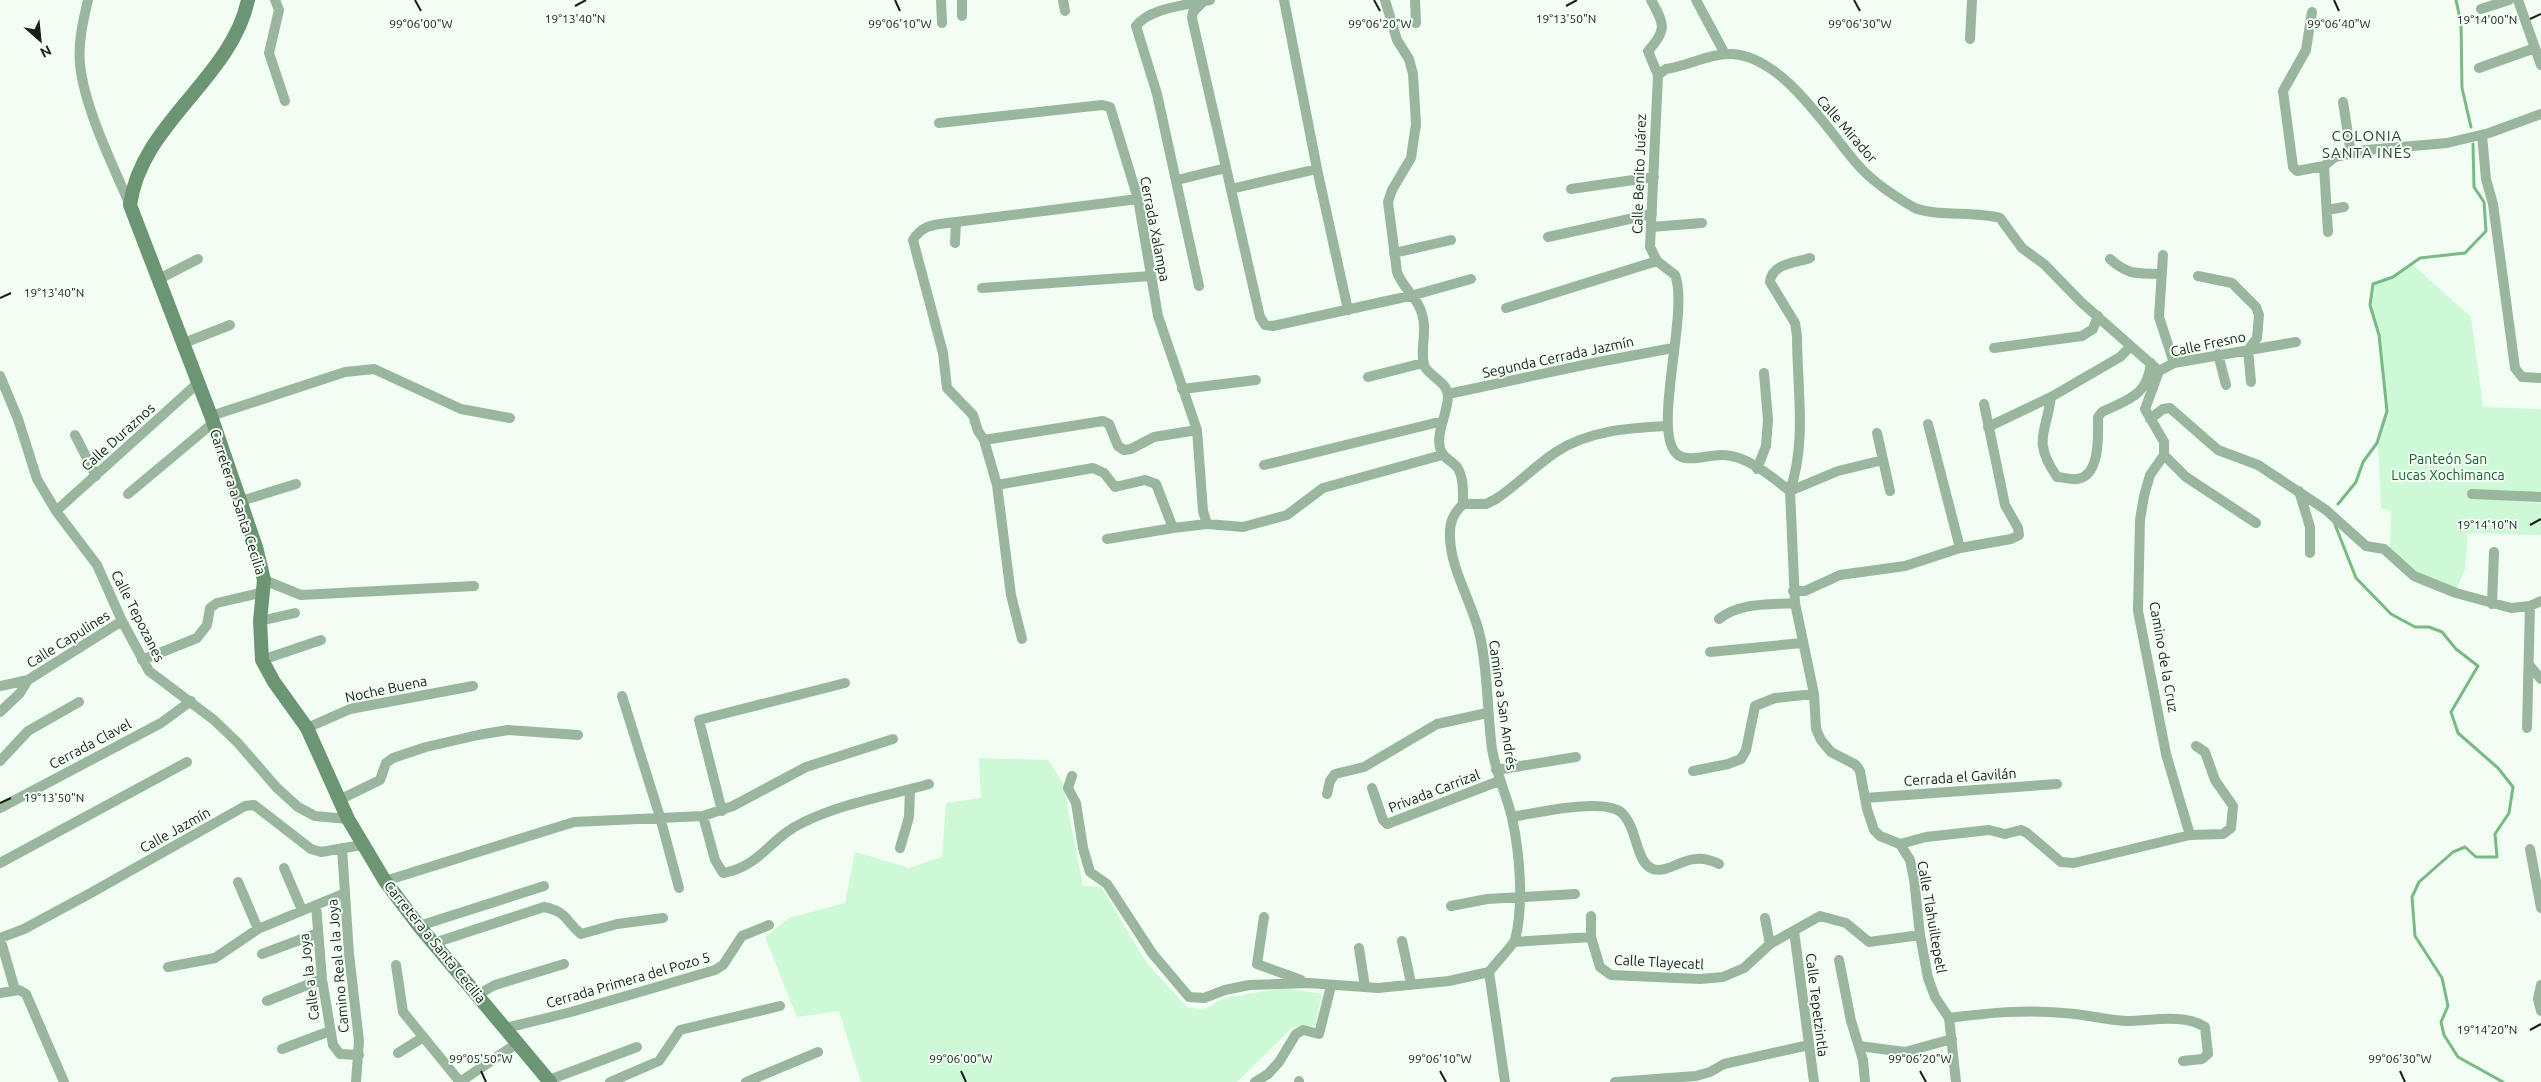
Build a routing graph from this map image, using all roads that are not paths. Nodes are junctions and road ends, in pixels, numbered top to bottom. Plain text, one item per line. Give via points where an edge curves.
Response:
1 (88, 0) edge
2 (248, 0) edge
3 (274, 0) edge
4 (941, 0) edge
5 (962, 0) edge
6 (1063, 0) edge
7 (1284, 0) edge
8 (1385, 0) edge
9 (1415, 0) edge
10 (1651, 0) edge
11 (1696, 0) edge
12 (1972, 0) edge
13 (2509, 0) edge
14 (2518, 0) edge
15 (1207, 1) edge
16 (2481, 9) dead end
17 (1065, 11) dead end
18 (2312, 12) dead end
19 (962, 16) dead end
20 (942, 23) dead end
21 (1416, 23) dead end
22 (1970, 39) dead end
23 (2535, 48) junction
24 (1725, 54) junction
25 (2541, 65) edge
26 (2479, 68) dead end
27 (1658, 75) junction
28 (285, 101) dead end
29 (2344, 102) dead end
30 (2541, 114) edge
31 (939, 123) dead end
32 (2482, 135) junction
33 (2351, 154) junction
34 (2324, 166) junction
35 (1226, 168) junction
36 (1317, 169) junction
37 (1654, 177) junction
38 (1177, 180) junction
39 (1231, 189) junction
40 (1571, 189) dead end
41 (1138, 199) junction
42 (130, 205) junction
43 (2344, 207) dead end
44 (2327, 210) junction
45 (1652, 214) junction
46 (956, 222) junction
47 (1702, 223) dead end
48 (1651, 227) junction
49 (2328, 232) dead end
50 (1548, 237) dead end
51 (1451, 240) dead end
52 (956, 243) dead end
53 (1394, 253) junction
54 (2163, 255) dead end
55 (1810, 258) dead end
56 (198, 259) dead end
57 (2110, 259) dead end
58 (1657, 261) junction
59 (2161, 274) junction
60 (1151, 276) junction
61 (2198, 276) dead end
62 (159, 279) junction
63 (1471, 279) dead end
64 (1199, 286) dead end
65 (982, 288) dead end
66 (1414, 295) junction
67 (1506, 308) dead end
68 (1348, 310) junction
69 (2098, 316) junction
70 (230, 325) dead end
71 (2296, 342) dead end
72 (184, 343) junction
73 (2131, 346) junction
74 (1673, 348) junction
75 (1994, 348) dead end
76 (2248, 350) junction
77 (2218, 354) junction
78 (1424, 363) junction
79 (2151, 363) junction
80 (2174, 364) junction
81 (2159, 371) junction
82 (1764, 373) dead end
83 (0, 376) edge
84 (1368, 377) dead end
85 (2541, 378) edge
86 (1256, 380) dead end
87 (2251, 382) dead end
88 (198, 383) junction
89 (2226, 385) dead end
90 (1182, 389) junction
91 (1448, 394) junction
92 (2052, 397) junction
93 (1984, 404) dead end
94 (510, 418) dead end
95 (2150, 419) junction
96 (212, 420) junction
97 (1443, 421) junction
98 (1928, 424) dead end
99 (1668, 426) junction
100 (1988, 427) junction
101 (1198, 430) junction
102 (1877, 433) dead end
103 (75, 435) dead end
104 (984, 440) junction
105 (1442, 455) junction
106 (2164, 455) junction
107 (1883, 460) junction
108 (1264, 465) dead end
109 (1757, 469) junction
110 (96, 476) junction
111 (296, 484) dead end
112 (997, 485) junction
113 (1790, 491) junction
114 (1890, 491) dead end
115 (2299, 491) junction
116 (128, 494) dead end
117 (2472, 494) dead end
118 (2541, 497) edge
119 (241, 501) junction
120 (1463, 504) junction
121 (56, 511) junction
122 (2256, 523) dead end
123 (1207, 524) junction
124 (1173, 528) junction
125 (1107, 539) dead end
126 (1960, 548) junction
127 (2494, 552) dead end
128 (2310, 553) dead end
129 (264, 586) junction
130 (474, 586) dead end
131 (1794, 591) junction
132 (2541, 601) edge
133 (1795, 604) junction
134 (2492, 604) junction
135 (2530, 606) junction
136 (295, 614) dead end
137 (1719, 619) dead end
138 (122, 621) junction
139 (260, 621) junction
140 (1022, 639) dead end
141 (321, 640) dead end
142 (1802, 643) junction
143 (1710, 652) dead end
144 (142, 660) junction
145 (262, 660) junction
146 (2530, 666) junction
147 (2541, 679) edge
148 (28, 680) junction
149 (845, 683) dead end
150 (0, 686) edge
151 (473, 686) dead end
152 (1814, 694) junction
153 (622, 696) dead end
154 (191, 701) junction
155 (79, 702) dead end
156 (0, 712) edge
157 (1487, 713) junction
158 (307, 728) junction
159 (2527, 728) dead end
160 (578, 735) dead end
161 (893, 739) dead end
162 (2196, 746) dead end
163 (1576, 757) dead end
164 (0, 762) edge
165 (187, 762) dead end
166 (1496, 770) junction
167 (1692, 771) dead end
168 (1072, 776) dead end
169 (1499, 781) junction
170 (929, 784) dead end
171 (2057, 784) dead end
172 (1372, 788) dead end
173 (910, 789) junction
174 (1327, 794) dead end
175 (1865, 798) junction
176 (341, 799) junction
177 (0, 808) edge
178 (722, 811) junction
179 (703, 816) junction
180 (660, 817) junction
181 (1512, 817) junction
182 (348, 819) junction
183 (2190, 835) junction
184 (1900, 844) junction
185 (362, 845) junction
186 (342, 848) junction
187 (900, 848) dead end
188 (2530, 849) dead end
189 (0, 863) edge
190 (1718, 864) dead end
191 (284, 868) dead end
192 (385, 881) junction
193 (238, 882) dead end
194 (544, 886) dead end
195 (679, 888) dead end
196 (345, 893) junction
197 (1575, 894) dead end
198 (1520, 897) junction
199 (316, 905) junction
200 (1451, 906) dead end
201 (2541, 908) edge
202 (302, 910) junction
203 (1591, 916) dead end
204 (1264, 917) dead end
205 (663, 918) dead end
206 (1765, 918) dead end
207 (769, 925) dead end
208 (419, 926) junction
209 (258, 929) junction
210 (1794, 930) junction
211 (318, 933) junction
212 (1920, 935) junction
213 (1591, 937) junction
214 (0, 938) edge
215 (1402, 941) dead end
216 (1514, 942) junction
217 (434, 943) junction
218 (1770, 944) junction
219 (1359, 948) dead end
220 (262, 954) dead end
221 (1839, 960) dead end
222 (564, 964) dead end
223 (396, 965) dead end
224 (168, 967) dead end
225 (1489, 972) junction
226 (322, 979) junction
227 (1309, 983) junction
228 (1412, 984) junction
229 (2541, 985) edge
230 (1331, 986) junction
231 (1365, 988) junction
232 (15, 990) junction
233 (0, 993) edge
234 (477, 995) junction
235 (267, 1001) dead end
236 (780, 1006) dead end
237 (2541, 1011) edge
238 (1949, 1018) junction
239 (506, 1028) junction
240 (330, 1031) junction
241 (422, 1038) junction
242 (1952, 1039) junction
243 (519, 1042) junction
244 (1809, 1045) junction
245 (1858, 1046) junction
246 (637, 1047) dead end
247 (282, 1049) dead end
248 (818, 1052) dead end
249 (398, 1053) dead end
250 (359, 1055) junction
251 (2183, 1061) dead end
252 (545, 1079) edge
253 (465, 1081) edge
254 (64, 1082) edge
255 (356, 1082) edge
256 (610, 1082) edge
257 (746, 1082) edge
258 (1255, 1082) edge
259 (1505, 1082) edge
260 (1614, 1082) edge
261 (1814, 1082) edge
262 (1865, 1082) edge
263 (1956, 1082) edge

1 - 42 street via 80,42 80,65 101,136
2 - 42 main road via 226,49 149,151 133,186
3 - 28 street via 278,10 269,53
4 - 20 street
5 - 19 street
6 - 17 street
7 - 36 street
8 - 53 street via 1397,40 1409,59 1413,74 1416,124 1411,158 1388,202
9 - 21 street
10 - 27 street via 1663,31 1648,51
11 - 24 street
12 - 22 street
13 - 16 street
14 - 23 street
15 - 35 street via 1193,12 1192,18
15 - 38 street via 1153,14 1136,26 1157,94
18 - 34 street via 2306,50 2283,91 2294,167 2301,172
23 - 25 street
23 - 26 street
24 - 27 street via 1666,69
24 - 69 street, Calle Mirador via 1748,57 1772,69 1814,111 1859,167 1914,208 2000,218 2022,248 2044,264
27 - 37 street, Calle Benito Juárez
29 - 33 street
30 - 32 street
31 - 41 street, Cerrada Xalampa via 1102,105 1110,107
32 - 33 street via 2447,144
32 - 85 street via 2515,368 2522,377
33 - 34 street via 2335,157
34 - 44 street
35 - 38 street
35 - 39 street
36 - 39 street
36 - 68 street
37 - 40 street
37 - 45 street, Calle Benito Juárez
38 - 64 street
39 - 68 street via 1260,317 1265,325
41 - 46 street
41 - 60 street, Cerrada Xalampa
42 - 62 main road, Carretera a Santa Cecilia
43 - 44 street
44 - 49 street
45 - 48 street, Calle Benito Juárez
45 - 50 street
46 - 52 street
46 - 104 street via 918,230 913,240 943,353 947,388 973,415
47 - 48 street
48 - 58 street, Calle Benito Juárez via 1650,247
51 - 53 street
53 - 66 street via 1398,277
54 - 59 street
55 - 113 street via 1783,264 1770,282 1795,323 1797,336 1800,429
56 - 62 street
57 - 59 street via 2123,270
58 - 67 street
58 - 74 street via 1671,270 1679,283 1679,312
59 - 80 street via 2159,317
60 - 65 street
60 - 90 street, Cerrada Xalampa via 1158,316
61 - 76 street via 2232,283 2256,307 2259,315 2257,338
62 - 72 main road, Carretera a Santa Cecilia
63 - 66 street
66 - 68 street
66 - 78 street via 1424,323
69 - 73 street, Calle Mirador
69 - 75 street via 2093,329 2082,336
70 - 72 street
71 - 76 street, Calle Fresno
72 - 88 main road, Carretera a Santa Cecilia
73 - 79 street, Calle Mirador
73 - 92 street via 2120,357
74 - 91 street, Segunda Cerrada Jazmín
74 - 99 street
76 - 77 street, Calle Fresno
76 - 87 street
77 - 80 street, Calle Fresno
77 - 89 street
78 - 84 street
78 - 91 street
79 - 81 street, Calle Mirador
79 - 92 street via 2144,389 2098,417 2096,456 2091,468 2077,479 2057,477 2044,454 2041,443
80 - 81 street, Calle Fresno
81 - 95 street, Calle Fresno via 2145,409
82 - 109 street via 1768,420 1766,446
83 - 121 street, Calle Tepozanes via 37,479
86 - 90 street
88 - 96 main road, Carretera a Santa Cecilia
88 - 110 street, Calle Duraznos
90 - 101 street, Cerrada Xalampa
91 - 97 street
92 - 100 street
93 - 100 street
94 - 96 street via 461,409 374,369 345,372
95 - 106 street via 2164,442
95 - 115 street via 2170,408 2218,450 2258,465
96 - 116 street
96 - 119 main road, Carretera a Santa Cecilia
97 - 105 street via 1439,442
97 - 108 street
98 - 126 street
99 - 109 street via 1678,455 1691,458 1723,455 1742,460
99 - 120 street via 1605,432 1585,438 1558,450 1496,500 1486,504
100 - 126 street via 2006,505 2019,535
101 - 104 street via 1154,437 1131,450 1118,446 1109,424 1103,421
101 - 123 street, Cerrada Xalampa
102 - 107 street
103 - 110 street
104 - 112 street
105 - 120 street via 1457,467
105 - 123 street via 1323,488 1287,515 1243,527
106 - 122 street via 2186,477
106 - 183 street, Camino de la Cruz via 2150,475 2144,496 2140,520 2138,610 2166,754
107 - 113 street via 1838,471
107 - 114 street
109 - 113 street
110 - 121 street, Calle Duraznos
111 - 119 street
112 - 124 street via 1093,468 1104,473 1115,487 1150,481 1156,484 1161,494
112 - 140 street via 1011,595
113 - 131 street
115 - 128 street via 2310,528
115 - 134 street via 2366,546 2384,549 2414,576
117 - 118 street
119 - 129 main road, Carretera a Santa Cecilia
120 - 157 street, Camino a San Andrés via 1454,512 1449,536 1480,635
121 - 138 street, Calle Tepozanes via 97,565
123 - 124 street
124 - 125 street
126 - 131 street via 1905,566 1840,574 1805,591
127 - 134 street
129 - 130 street via 301,595
129 - 139 main road, Carretera a Santa Cecilia
129 - 144 street via 217,603 210,608 207,625 197,638
131 - 133 street
132 - 135 street
133 - 137 street via 1740,608
133 - 142 street
134 - 135 street via 2511,608
135 - 146 street
136 - 139 street
138 - 144 street, Calle Tepozanes
138 - 148 street, Calle Capulines
139 - 145 main road, Carretera a Santa Cecilia
141 - 145 street
142 - 143 street
142 - 152 street
144 - 154 street, Calle Tepozanes via 153,675
145 - 158 main road, Carretera a Santa Cecilia
146 - 147 street
146 - 159 street
148 - 150 street
148 - 156 street via 20,693
149 - 178 street via 699,720
151 - 158 street, Noche Buena via 350,709
152 - 167 street via 1759,703 1753,710 1746,750 1741,759
152 - 175 street via 1815,721 1821,740 1831,752 1856,765
153 - 180 street
154 - 177 street, Cerrada Clavel via 161,723
154 - 182 street, Calle Tepozanes via 238,743 298,807 316,816
155 - 164 street via 28,730
157 - 166 street, Camino a San Andrés
157 - 174 street via 1437,724 1364,767 1335,774
158 - 176 main road, Carretera a Santa Cecilia
160 - 176 street via 508,730 426,747 393,758 386,763 380,780
161 - 178 street via 806,768
162 - 183 street via 2205,752 2215,780 2233,806 2228,832
163 - 166 street
165 - 189 street
166 - 169 street, Camino a San Andrés
168 - 227 street via 1068,788 1076,803 1090,872 1107,884 1182,992 1196,999 1249,985
169 - 172 street, Privada Carrizal via 1387,824
169 - 181 street, Camino a San Andrés
170 - 173 street
171 - 175 street, Cerrada el Gavilán
173 - 179 street via 856,803 801,823 754,862 723,873 715,860
173 - 187 street via 909,818
175 - 184 street via 1874,830
176 - 182 main road, Carretera a Santa Cecilia
178 - 179 street
179 - 180 street
180 - 192 street via 574,822
180 - 195 street
181 - 190 street via 1570,808 1613,809 1621,813 1630,826 1649,868 1656,870 1694,858
181 - 198 street, Camino a San Andrés
182 - 185 main road, Carretera a Santa Cecilia
183 - 184 street via 2074,863 2061,862 2021,830 2005,834 1989,830 1926,837
184 - 212 street, Calle Tlahuiltepetl via 1910,860
185 - 186 street, Calle Jazmín
185 - 192 main road, Carretera a Santa Cecilia
186 - 196 street, Camino Real a la Joya
186 - 214 street, Calle Jazmín via 320,852 311,849 254,805 245,806 89,894
188 - 201 street
191 - 202 street
192 - 208 main road, Carretera a Santa Cecilia
193 - 209 street
194 - 208 street
196 - 199 street
196 - 250 street, Camino Real a la Joya
197 - 198 street
198 - 200 street
198 - 216 street, Camino a San Andrés
199 - 202 street
199 - 211 street, Calle a la Joya
202 - 209 street
203 - 213 street, Calle Tlayecatl
204 - 227 street via 1257,964
205 - 217 street via 617,924 581,934 566,915 544,907
206 - 218 street
207 - 239 street, Cerrada Primera del Pozo 5 via 742,936 723,964 715,970
208 - 217 main road, Carretera a Santa Cecilia
209 - 224 street via 215,958
210 - 212 street, Calle Tlayecatl via 1820,916 1846,923 1869,942
210 - 218 street, Calle Tlayecatl
210 - 244 street, Calle Tepetzintla
211 - 220 street
211 - 226 street, Calle a la Joya
212 - 238 street, Calle Tlahuiltepetl via 1928,978
213 - 216 street
213 - 218 street, Calle Tlayecatl via 1603,971 1611,975 1700,980 1735,973
214 - 232 street, Calle Jazmín
215 - 228 street
216 - 225 street
217 - 234 main road, Carretera a Santa Cecilia
219 - 231 street
221 - 245 street
222 - 234 street via 494,985
223 - 241 street via 403,1012
225 - 228 street
225 - 259 street
226 - 235 street
226 - 240 street, Calle a la Joya
227 - 230 street
228 - 231 street
229 - 237 street via 2538,999
230 - 231 street
230 - 258 street via 1319,1034 1303,1030 1296,1034 1279,1062
232 - 233 street
232 - 254 street via 26,994
234 - 239 main road, Carretera a Santa Cecilia
236 - 256 street via 680,1030 659,1061
238 - 242 street, Calle Tlahuiltepetl
238 - 251 street via 2022,1011 2200,1023 2207,1033 2208,1054 2202,1059
239 - 243 main road, Carretera a Santa Cecilia
240 - 247 street
240 - 250 street, Calle a la Joya via 340,1054
241 - 249 street
241 - 253 street
242 - 245 street via 1905,1052
242 - 263 street, Calle Tlahuiltepetl
243 - 252 main road, Carretera a Santa Cecilia
243 - 253 street
244 - 260 street via 1724,1064 1696,1076
244 - 261 street, Calle Tepetzintla
245 - 262 street
246 - 252 street
248 - 257 street
250 - 255 street, Camino Real a la Joya

